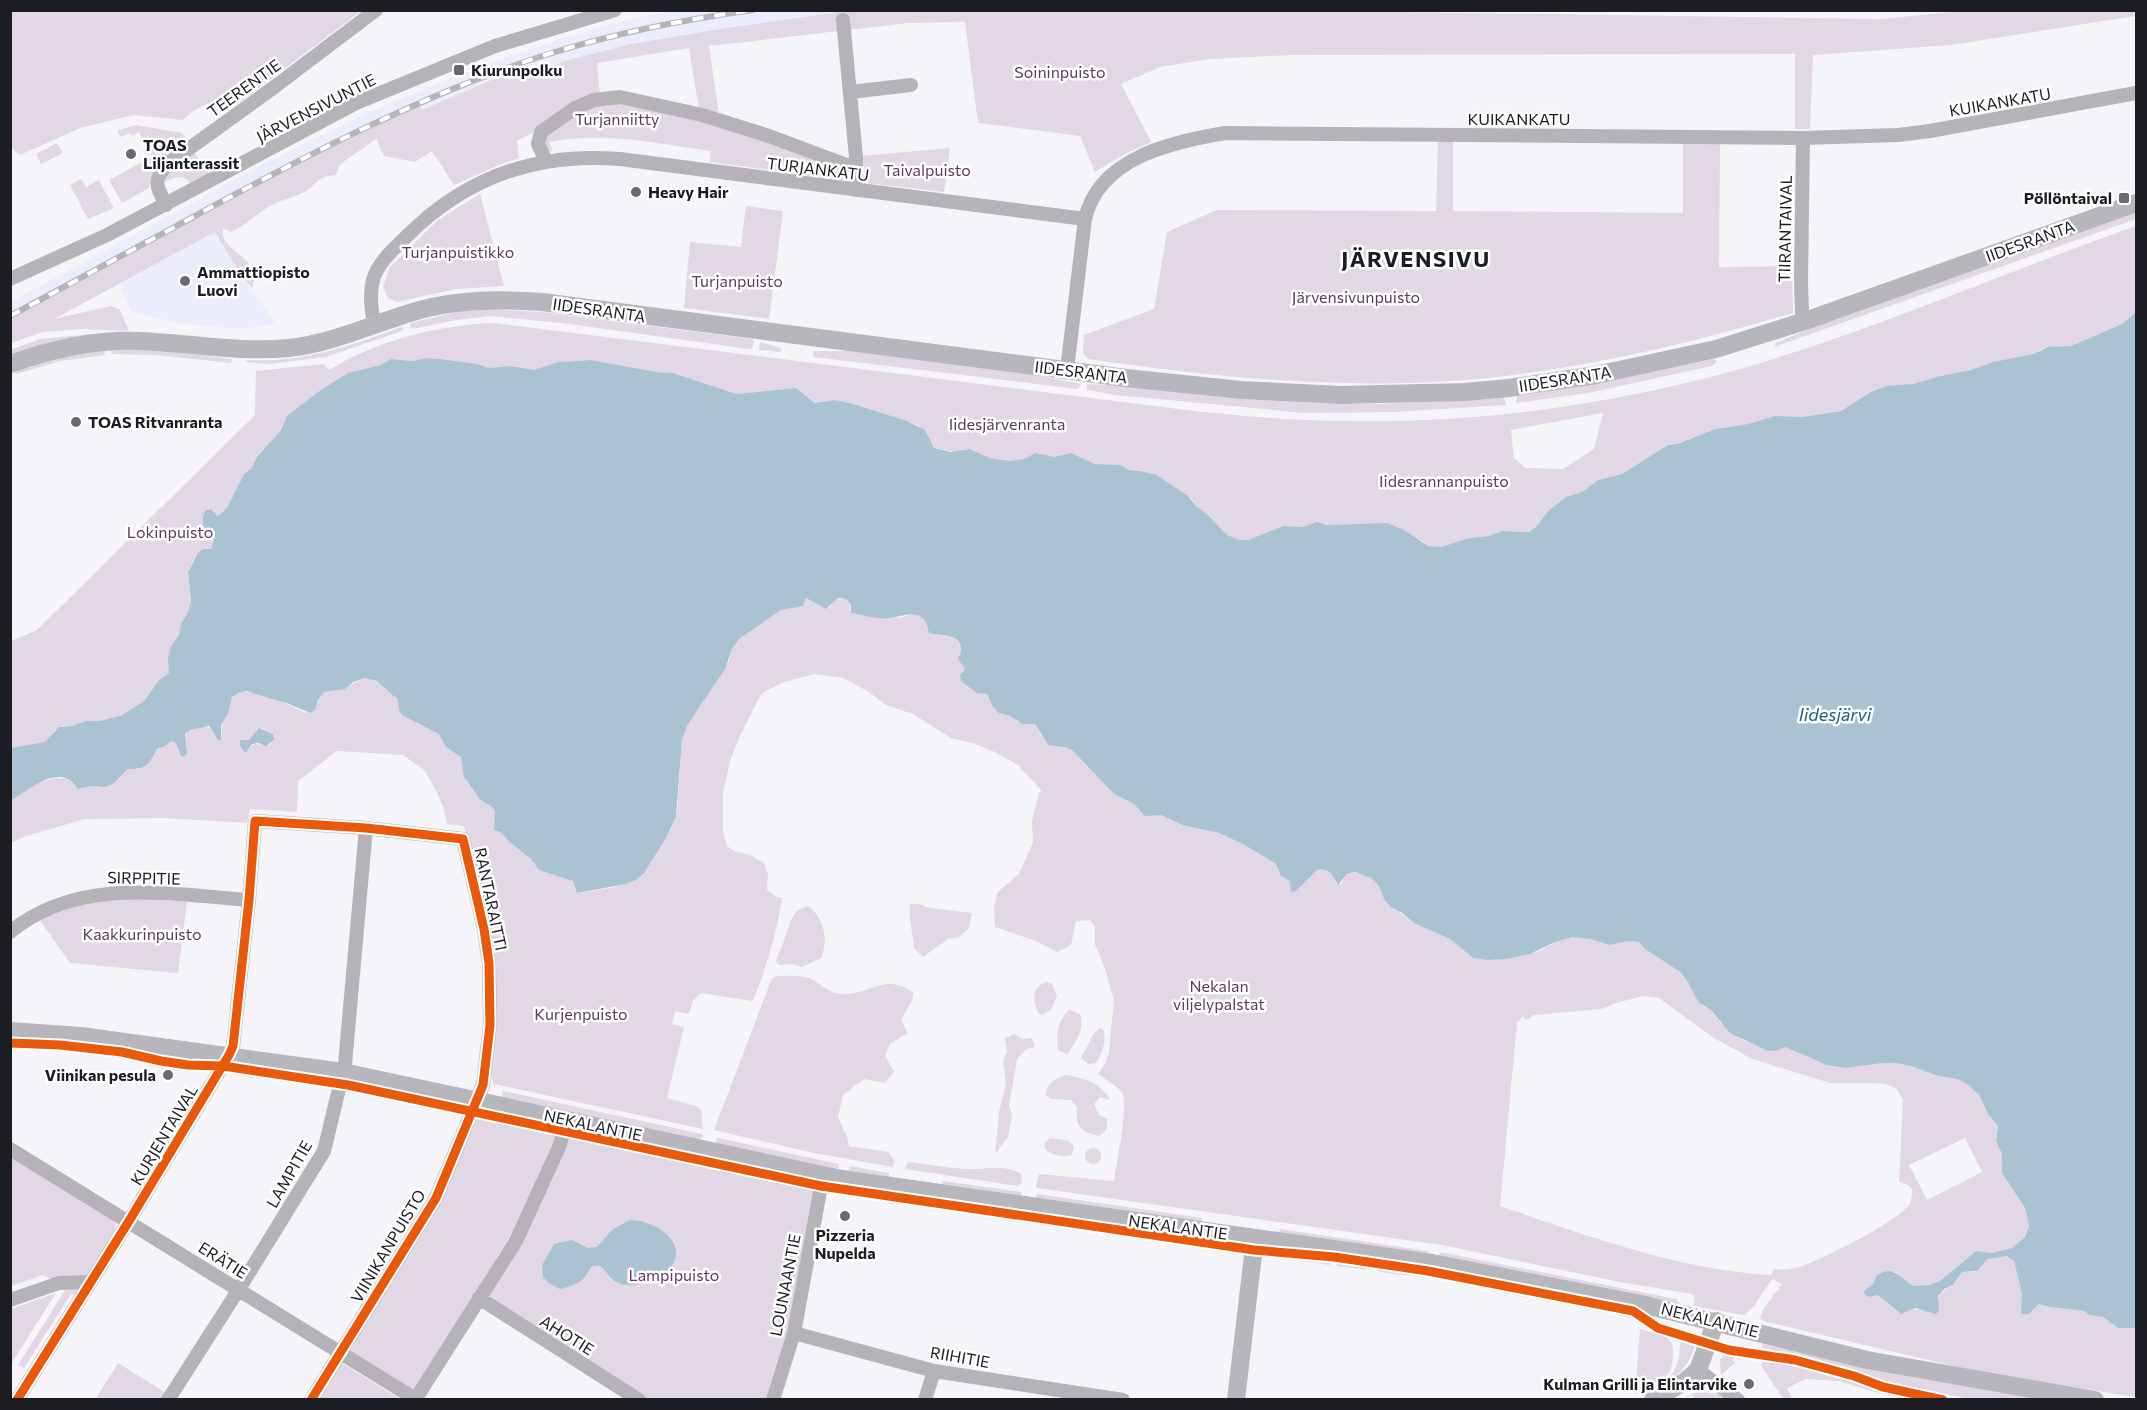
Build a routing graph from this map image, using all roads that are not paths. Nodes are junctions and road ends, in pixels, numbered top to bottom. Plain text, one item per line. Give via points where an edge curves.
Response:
1 (376, 10) edge
2 (615, 10) edge
3 (843, 20) dead end
4 (912, 85) dead end
5 (850, 92) junction
6 (2136, 93) edge
7 (1803, 138) junction
8 (546, 162) junction
9 (856, 167) junction
10 (856, 190) junction
11 (2136, 203) edge
12 (166, 205) junction
13 (1085, 219) junction
14 (10, 279) edge
15 (1805, 321) junction
16 (374, 326) junction
17 (10, 364) edge
18 (1067, 370) junction
19 (255, 820) joint
20 (366, 828) junction
21 (249, 900) junction
22 (10, 932) edge
23 (10, 1031) edge
24 (229, 1055) junction
25 (344, 1072) junction
26 (477, 1100) junction
27 (567, 1120) junction
28 (10, 1149) edge
29 (823, 1175) junction
30 (129, 1221) junction
31 (1255, 1238) junction
32 (90, 1282) junction
33 (239, 1290) junction
34 (479, 1298) junction
35 (10, 1300) edge
36 (1716, 1321) junction
37 (794, 1334) junction
38 (340, 1352) junction
39 (1698, 1370) junction
40 (934, 1371) junction
41 (1043, 1394) edge
42 (416, 1399) edge
43 (17, 1400) edge
44 (168, 1400) edge
45 (311, 1400) edge
46 (639, 1400) edge
47 (773, 1400) edge
48 (925, 1400) edge
49 (1123, 1400) edge
50 (1236, 1400) edge
51 (1653, 1400) edge
52 (1738, 1400) edge
53 (2095, 1400) edge

1 - 12 street, TEERENTIE via 169,163 157,181
2 - 12 street, JÄRVENSIVUNTIE via 512,40 395,86 346,108
3 - 5 street
4 - 5 street
5 - 9 street
6 - 7 street, KUIKANKATU via 1930,131
7 - 13 street, KUIKANKATU via 1225,133 1183,140 1113,172 1097,189
7 - 15 street, TIIRANTAIVAL via 1801,304
8 - 9 street, TURJANKATU via 538,144 542,132 575,108 594,100 620,97 702,115
8 - 10 street, TURJANKATU via 620,159
8 - 16 street, TURJANKATU via 479,183 426,218 376,272 371,296
9 - 10 street
10 - 13 street, TURJANKATU
11 - 15 main road, IIDESRANTA
12 - 14 street, JÄRVENSIVUNTIE
13 - 18 street, KUIKANKATU
15 - 18 main road, IIDESRANTA via 1716,349 1622,370 1464,392 1386,396 1269,393
16 - 17 main road, IIDESRANTA via 334,340 291,348 239,350 138,340 107,341 63,347
16 - 18 main road, IIDESRANTA via 449,304 519,301
19 - 20 street, RANTARAITTI
19 - 21 street, KURJENTAIVAL
20 - 25 street, LAMPITIE
20 - 26 street, RANTARAITTI via 463,839 484,929 490,980 489,1044
21 - 22 street, SIRPPITIE via 99,894 45,911
21 - 24 street, KURJENTAIVAL
23 - 24 main road, NEKALANTIE
24 - 25 main road, NEKALANTIE
24 - 30 street, KURJENTAIVAL
25 - 26 main road, NEKALANTIE
25 - 33 street, LAMPITIE via 324,1151
26 - 27 main road, NEKALANTIE
26 - 38 street, VIINIKANPUISTO via 436,1198
27 - 29 main road, NEKALANTIE
27 - 34 street via 559,1147 516,1241
28 - 30 street, ERÄTIE
29 - 31 main road, NEKALANTIE
29 - 37 street, LOUNAANTIE
30 - 32 street, KURJENTAIVAL
30 - 33 street, ERÄTIE
31 - 36 main road, NEKALANTIE via 1432,1263
31 - 50 main road
32 - 35 street via 59,1283
32 - 43 street, KURJENTAIVAL
33 - 38 street, ERÄTIE
33 - 44 street, LAMPITIE
34 - 42 street
34 - 46 street, AHOTIE
36 - 39 main road
36 - 53 main road, NEKALANTIE via 1867,1360
37 - 40 street, RIIHITIE
37 - 47 street, LOUNAANTIE
38 - 42 street, ERÄTIE
38 - 45 street, VIINIKANPUISTO
39 - 51 main road
39 - 52 street
40 - 41 street, RIIHITIE
40 - 48 street
41 - 49 street, RIIHITIE

